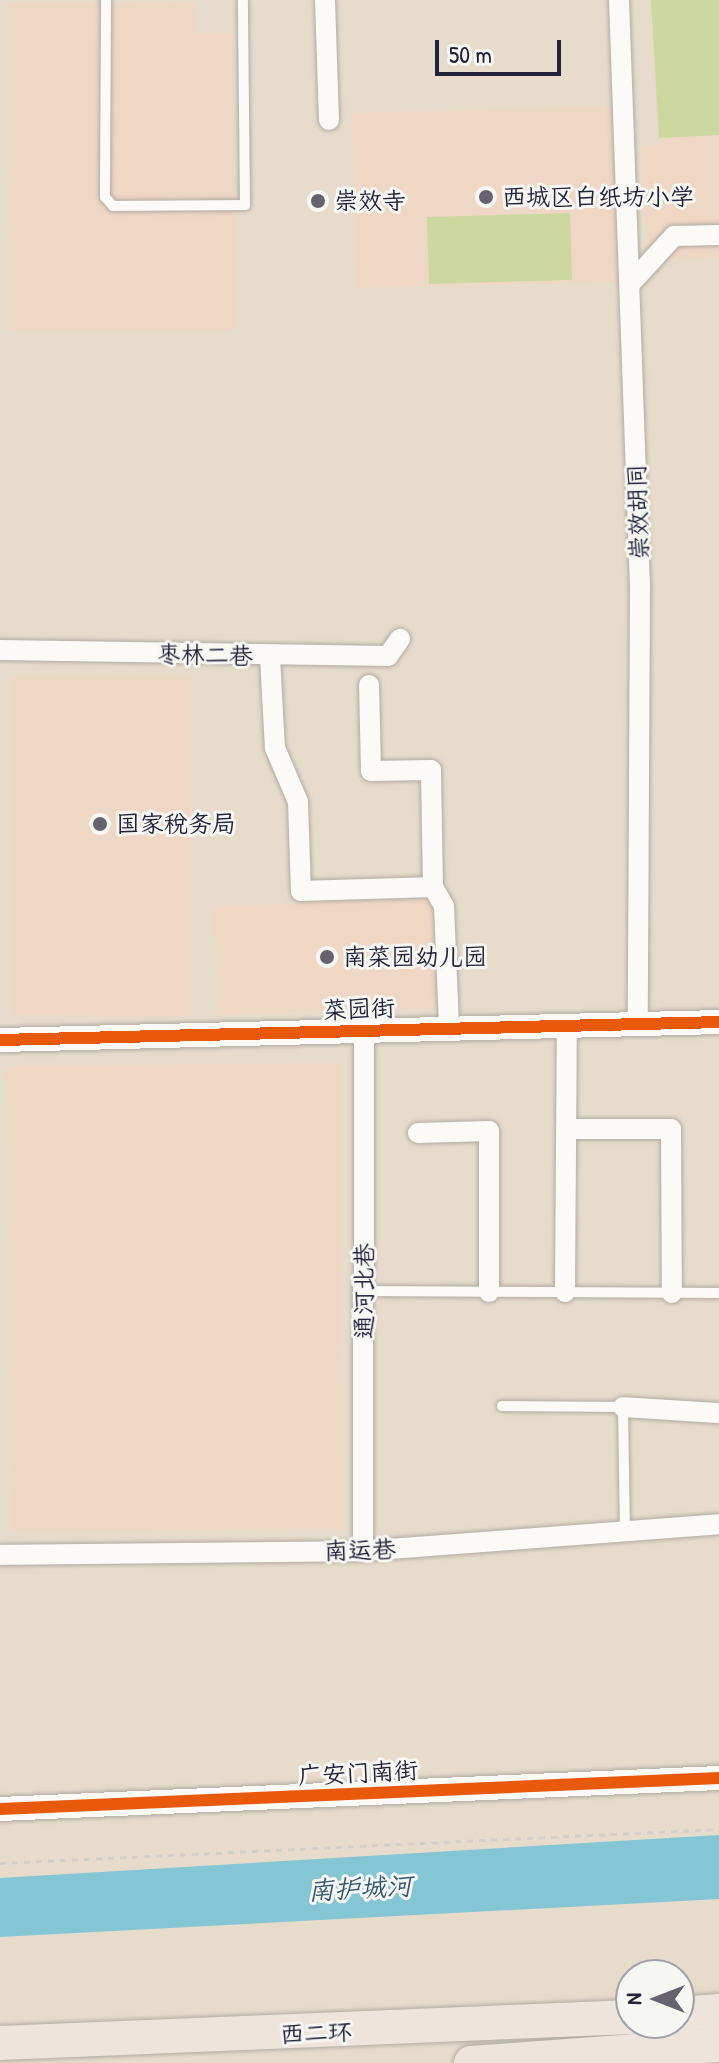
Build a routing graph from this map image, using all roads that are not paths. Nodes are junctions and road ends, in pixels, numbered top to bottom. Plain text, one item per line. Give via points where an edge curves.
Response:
1 (106, 0) edge
2 (243, 0) edge
3 (325, 0) edge
4 (619, 0) edge
5 (329, 120) dead end
6 (719, 235) edge
7 (631, 283) junction
8 (400, 639) dead end
9 (0, 650) edge
10 (270, 657) junction
11 (369, 685) dead end
12 (433, 887) junction
13 (719, 1022) edge
14 (567, 1024) junction
15 (638, 1024) junction
16 (449, 1027) junction
17 (364, 1031) junction
18 (0, 1040) edge
19 (566, 1129) junction
20 (418, 1133) dead end
21 (364, 1291) junction
22 (489, 1292) junction
23 (565, 1292) junction
24 (672, 1293) junction
25 (719, 1293) edge
26 (502, 1406) dead end
27 (623, 1407) junction
28 (719, 1413) edge
29 (719, 1524) edge
30 (625, 1531) junction
31 (363, 1551) junction
32 (0, 1555) edge
33 (719, 1765) edge
34 (719, 1778) edge
35 (0, 1797) edge
36 (0, 1809) edge
37 (719, 2011) edge
38 (695, 2013) edge
39 (615, 2018) edge
40 (0, 2043) edge
41 (719, 2045) edge
42 (471, 2063) edge

1 - 2 lane via 105,197 113,206 245,205
3 - 5 street
4 - 7 street, 崇效胡同
6 - 7 street via 674,236
7 - 15 street, 崇效胡同 via 640,588
8 - 10 street, 枣林二巷 via 388,656
9 - 10 street, 枣林二巷
10 - 12 street via 275,748 298,802 301,891
11 - 12 street via 371,771 431,770
12 - 16 street via 444,906
13 - 15 street, 菜园街
14 - 15 street, 菜园街
14 - 16 street, 菜园街
14 - 19 street
16 - 17 street, 菜园街
17 - 18 street, 菜园街
17 - 21 street, 通河北巷
19 - 23 street
19 - 24 street via 671,1129
20 - 22 street via 489,1131
21 - 22 lane
21 - 31 street, 通河北巷
22 - 23 lane
23 - 24 lane
24 - 25 lane
26 - 27 lane
27 - 28 street
27 - 30 lane
29 - 30 street, 南运巷
30 - 31 street, 南运巷
31 - 32 street, 南运巷
33 - 35 street, 广安门南街
34 - 36 street, 广安门南街
37 - 38 highway
39 - 40 highway, 西二环
41 - 42 highway

